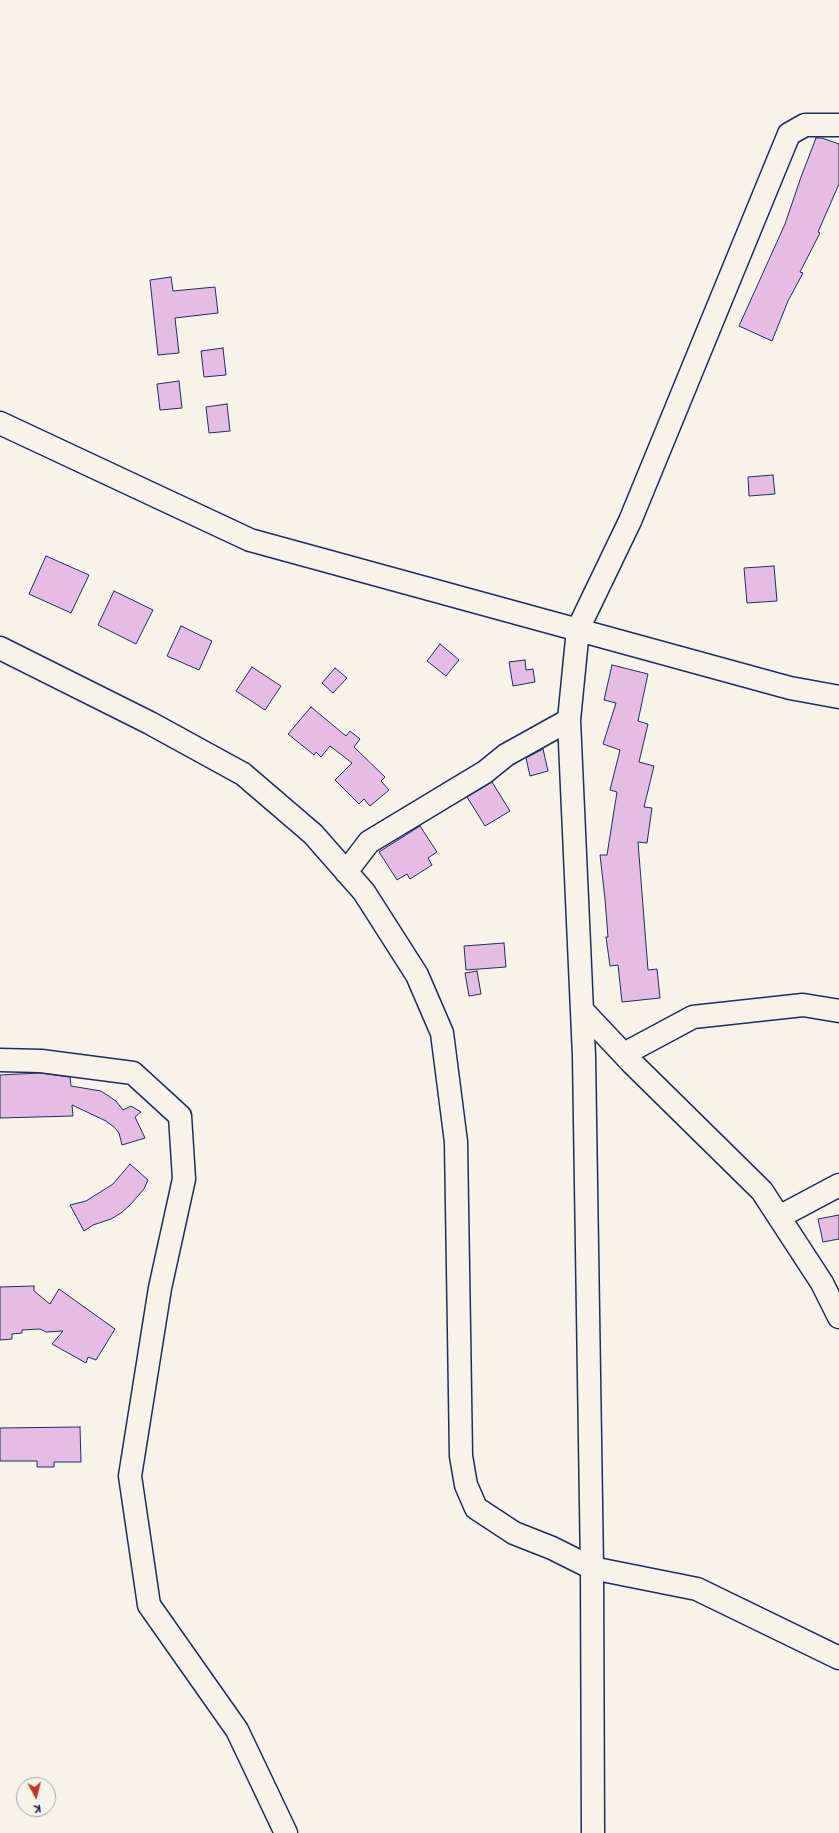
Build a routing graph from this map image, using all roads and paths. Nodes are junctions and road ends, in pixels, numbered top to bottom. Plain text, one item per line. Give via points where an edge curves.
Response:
1 (839, 125) edge
2 (0, 423) edge
3 (578, 629) junction
4 (0, 648) edge
5 (839, 697) edge
6 (569, 720) junction
7 (346, 872) junction
8 (582, 1010) junction
9 (839, 1012) edge
10 (624, 1054) junction
11 (0, 1060) edge
12 (839, 1184) edge
13 (779, 1217) junction
14 (839, 1317) edge
15 (592, 1568) junction
16 (839, 1658) edge
17 (286, 1833) edge
18 (593, 1833) edge

1 - 3 street via 805,126 790,134 630,521
2 - 3 street via 250,540
3 - 5 street via 790,688
3 - 6 street
4 - 7 street via 150,723 244,774 313,834
6 - 7 street via 506,755 485,772 369,842
6 - 8 street
7 - 15 street via 364,892 417,975 442,1033 456,1142 461,1456 466,1485 476,1508 482,1513 514,1533
8 - 10 street
8 - 15 street
9 - 10 street via 802,1005 693,1017
10 - 13 street via 762,1191
11 - 17 street via 41,1061 133,1073 180,1116 184,1179 160,1288 130,1476 149,1605 236,1730
12 - 13 street
13 - 14 street via 822,1283
15 - 16 street via 697,1589
15 - 18 street

